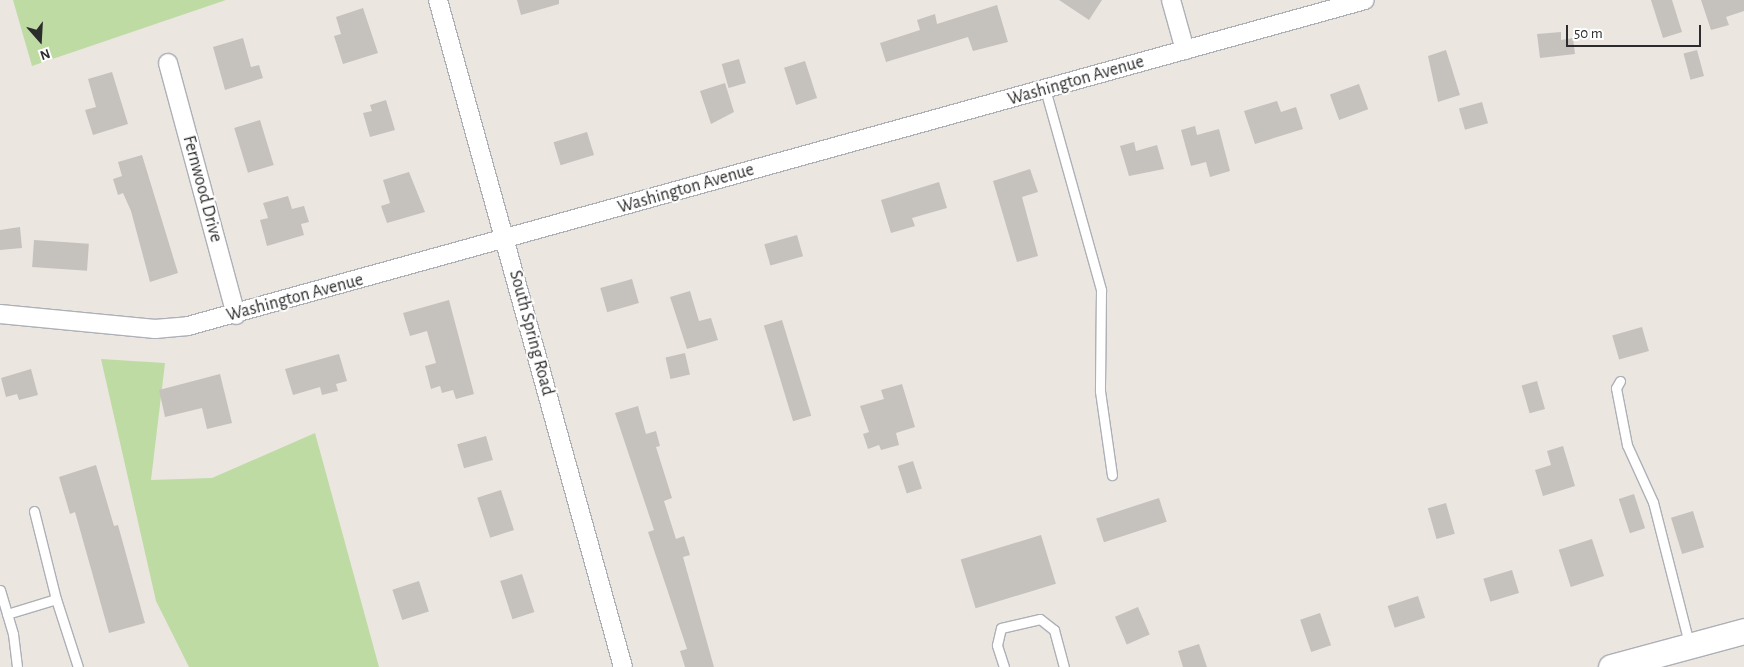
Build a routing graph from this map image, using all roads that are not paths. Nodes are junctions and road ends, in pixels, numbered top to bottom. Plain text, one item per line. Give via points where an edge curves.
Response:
1 (438, 0) edge
2 (1171, 0) edge
3 (1365, 0) edge
4 (1186, 50) junction
5 (168, 63) dead end
6 (1044, 89) junction
7 (504, 240) junction
8 (0, 314) edge
9 (236, 315) junction
10 (1620, 381) dead end
11 (1112, 475) dead end
12 (34, 511) dead end
13 (0, 590) edge
14 (56, 599) junction
15 (7, 614) junction
16 (1744, 631) edge
17 (1689, 646) junction
18 (17, 667) edge
19 (78, 667) edge
20 (623, 667) edge
21 (1004, 667) edge
22 (1064, 667) edge
23 (1611, 667) edge

1 - 7 street, South Spring Road
2 - 4 street
3 - 4 street, Washington Avenue
4 - 6 street, Washington Avenue
5 - 9 street, Fernwood Drive
6 - 7 street, Washington Avenue
6 - 11 lane via 1101,290 1100,391
7 - 9 street, Washington Avenue
7 - 20 street, South Spring Road
8 - 9 street, Washington Avenue via 155,329 188,326
10 - 17 lane via 1616,388 1626,445 1653,502
12 - 14 lane
13 - 15 lane
14 - 15 lane
14 - 19 lane
15 - 18 lane
16 - 17 street
17 - 23 street
21 - 22 lane via 997,645 1001,628 1040,619 1054,630

